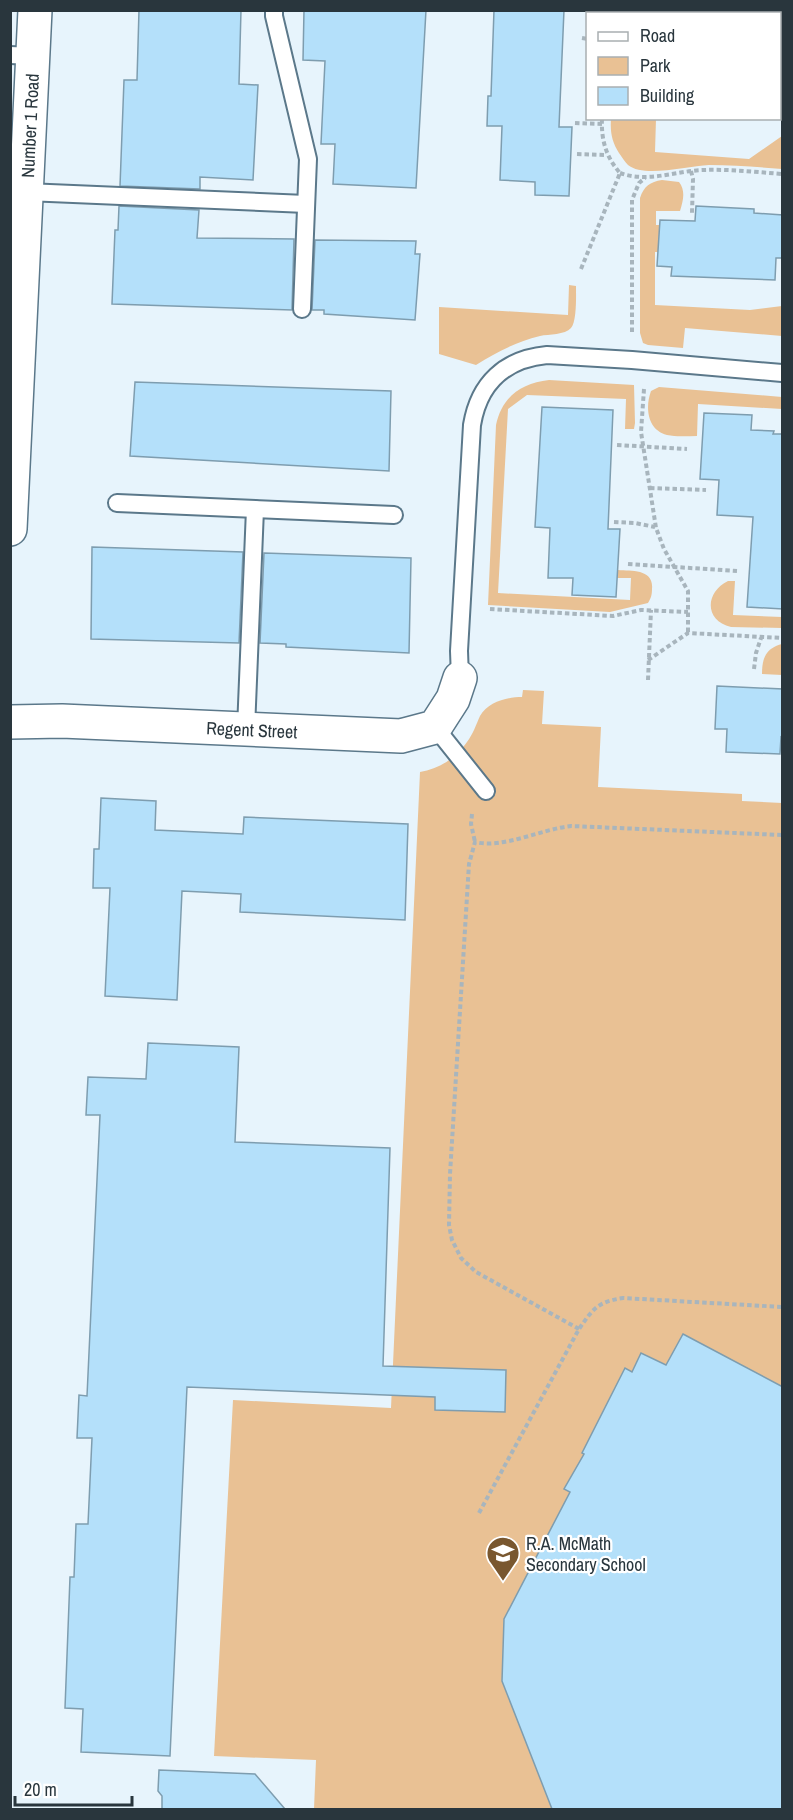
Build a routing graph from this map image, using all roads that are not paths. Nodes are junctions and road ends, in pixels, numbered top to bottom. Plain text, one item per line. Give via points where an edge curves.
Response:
1 (35, 10) edge
2 (274, 10) edge
3 (22, 55) edge
4 (26, 192) junction
5 (306, 204) junction
6 (302, 309) dead end
7 (783, 374) edge
8 (117, 503) dead end
9 (255, 509) junction
10 (394, 515) dead end
11 (10, 529) edge
12 (460, 678) joint
13 (10, 723) edge
14 (435, 727) junction
15 (246, 729) junction
16 (486, 791) dead end

1 - 3 street, Number 1 Road
2 - 5 lane via 308,159
3 - 4 street, Number 1 Road
4 - 5 lane
4 - 11 street, Number 1 Road
5 - 6 lane
7 - 12 lane via 565,356 518,361 491,381 475,409 470,454
8 - 9 lane
9 - 10 lane
9 - 15 lane
12 - 14 street via 453,699
13 - 15 street, Regent Street via 62,721
14 - 15 street, Regent Street via 401,736
14 - 16 lane

